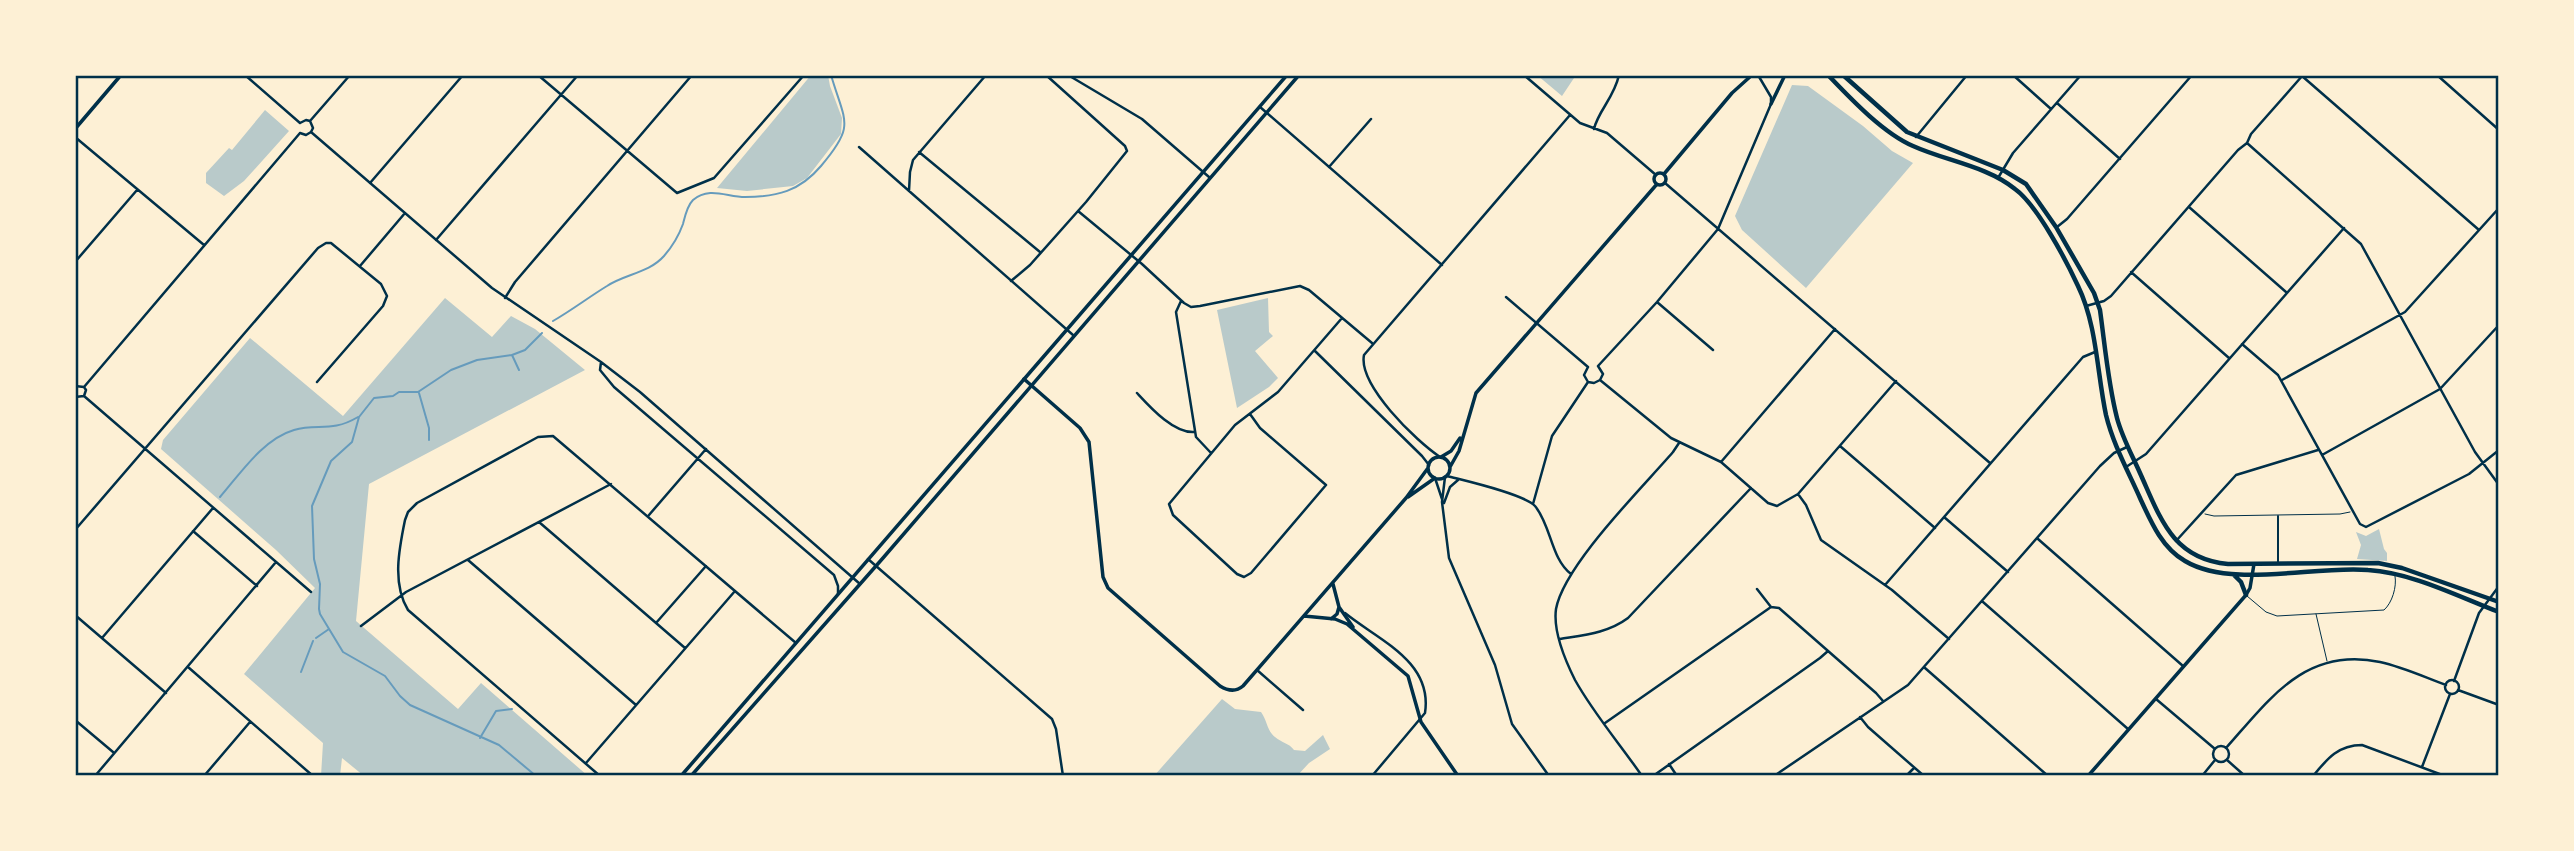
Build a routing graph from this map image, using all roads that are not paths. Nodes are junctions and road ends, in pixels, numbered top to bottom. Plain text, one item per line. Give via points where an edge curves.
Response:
1 (121, 75) edge
2 (245, 75) edge
3 (350, 75) edge
4 (463, 75) edge
5 (538, 75) edge
6 (578, 75) edge
7 (692, 75) edge
8 (804, 75) edge
9 (986, 75) edge
10 (1046, 75) edge
11 (1068, 75) edge
12 (1287, 75) edge
13 (1298, 75) edge
14 (1524, 75) edge
15 (1619, 75) edge
16 (1752, 75) edge
17 (1758, 75) edge
18 (1785, 75) edge
19 (1843, 75) edge
20 (1967, 75) edge
21 (2013, 75) edge
22 (2081, 75) edge
23 (2192, 75) edge
24 (2437, 75) edge
25 (2303, 76) edge
26 (1832, 77) edge
27 (561, 95) junction
28 (2057, 103) junction
29 (1772, 104) junction
30 (1260, 107) junction
31 (2051, 109) junction
32 (1266, 112) junction
33 (1570, 115) junction
34 (1371, 119) dead end
35 (310, 121) junction
36 (300, 123) junction
37 (76, 126) edge
38 (1594, 130) junction
39 (2499, 130) edge
40 (312, 132) junction
41 (300, 133) junction
42 (75, 137) edge
43 (1916, 137) junction
44 (2248, 144) junction
45 (859, 148) dead end
46 (626, 152) junction
47 (919, 152) junction
48 (2120, 159) junction
49 (1329, 167) junction
50 (2003, 170) junction
51 (1204, 173) junction
52 (1664, 174) junction
53 (1656, 175) junction
54 (1209, 177) junction
55 (1998, 178) junction
56 (370, 183) junction
57 (1665, 183) junction
58 (1657, 184) junction
59 (137, 190) junction
60 (909, 191) junction
61 (2189, 207) junction
62 (2499, 208) edge
63 (1078, 211) junction
64 (405, 213) junction
65 (2056, 228) junction
66 (2344, 228) junction
67 (1718, 229) junction
68 (2479, 230) junction
69 (436, 240) junction
70 (204, 246) junction
71 (1041, 253) junction
72 (1131, 256) junction
73 (1138, 260) junction
74 (75, 262) edge
75 (360, 265) junction
76 (1442, 265) junction
77 (2132, 272) junction
78 (1011, 281) junction
79 (2287, 293) junction
80 (1506, 297) dead end
81 (505, 298) junction
82 (1181, 301) junction
83 (1657, 302) junction
84 (2098, 303) junction
85 (2086, 306) junction
86 (2400, 315) junction
87 (1342, 318) junction
88 (1535, 323) junction
89 (2499, 325) edge
90 (1835, 329) junction
91 (1068, 330) junction
92 (1073, 335) junction
93 (1373, 343) junction
94 (2242, 344) junction
95 (1713, 349) dead end
96 (1314, 350) junction
97 (2095, 352) junction
98 (2230, 359) junction
99 (601, 362) junction
100 (1598, 366) junction
101 (1588, 367) junction
102 (1024, 379) junction
103 (1600, 380) junction
104 (2281, 380) junction
105 (1896, 381) junction
106 (317, 382) dead end
107 (1588, 382) junction
108 (1031, 385) junction
109 (75, 386) edge
110 (83, 387) junction
111 (2440, 389) junction
112 (1137, 393) dead end
113 (84, 396) junction
114 (75, 397) edge
115 (1250, 414) junction
116 (1195, 432) junction
117 (1463, 434) junction
118 (1678, 443) junction
119 (1840, 446) junction
120 (2128, 447) junction
121 (145, 449) junction
122 (706, 449) junction
123 (2319, 449) junction
124 (2499, 450) edge
125 (2119, 451) junction
126 (1211, 453) junction
127 (2322, 455) junction
128 (1441, 457) junction
129 (697, 459) junction
130 (1721, 462) junction
131 (2135, 462) junction
132 (1990, 463) junction
133 (2483, 464) junction
134 (1429, 467) junction
135 (1450, 467) junction
136 (2126, 467) junction
137 (1446, 476) junction
138 (1435, 478) junction
139 (1459, 479) junction
140 (611, 483) junction
141 (2499, 485) edge
142 (1751, 488) junction
143 (1798, 494) junction
144 (1406, 498) junction
145 (1443, 504) junction
146 (1533, 504) junction
147 (213, 508) junction
148 (2201, 511) junction
149 (2353, 511) junction
150 (648, 516) junction
151 (2278, 516) junction
152 (1944, 517) junction
153 (539, 522) junction
154 (1935, 528) junction
155 (75, 530) edge
156 (193, 531) junction
157 (2038, 539) junction
158 (2176, 541) junction
159 (868, 559) junction
160 (468, 560) junction
161 (276, 562) junction
162 (2254, 564) junction
163 (2278, 564) junction
164 (706, 566) junction
165 (876, 566) junction
166 (2008, 573) junction
167 (2233, 573) junction
168 (2253, 573) junction
169 (1571, 574) junction
170 (2394, 574) junction
171 (852, 577) junction
172 (1333, 582) junction
173 (860, 584) junction
174 (1885, 585) junction
175 (257, 586) junction
176 (2499, 586) edge
177 (1757, 589) dead end
178 (735, 591) junction
179 (311, 592) dead end
180 (838, 594) junction
181 (2246, 595) junction
182 (401, 596) junction
183 (2489, 598) junction
184 (1983, 602) junction
185 (2499, 602) edge
186 (2483, 605) junction
187 (1771, 607) junction
188 (1340, 609) junction
189 (2499, 612) edge
190 (2315, 613) junction
191 (75, 615) edge
192 (1304, 616) junction
193 (1331, 619) junction
194 (656, 624) junction
195 (362, 626) dead end
196 (1354, 629) junction
197 (102, 638) junction
198 (1560, 639) junction
199 (1950, 640) junction
200 (796, 643) junction
201 (685, 649) junction
202 (1828, 651) junction
203 (2327, 663) junction
204 (2183, 666) junction
205 (188, 667) junction
206 (1925, 668) junction
207 (1257, 670) junction
208 (2454, 681) junction
209 (2446, 685) junction
210 (2458, 690) junction
211 (166, 693) junction
212 (2450, 694) junction
213 (2155, 698) junction
214 (1883, 701) junction
215 (636, 705) junction
216 (2499, 705) edge
217 (1303, 710) dead end
218 (1860, 717) junction
219 (1419, 719) junction
220 (75, 720) edge
221 (250, 722) junction
222 (1605, 723) junction
223 (2129, 729) junction
224 (2215, 748) junction
225 (2226, 748) junction
226 (114, 753) junction
227 (2215, 760) junction
228 (2227, 760) junction
229 (586, 763) junction
230 (1669, 764) junction
231 (2422, 767) junction
232 (1915, 768) junction
233 (95, 776) edge
234 (204, 776) edge
235 (313, 776) edge
236 (600, 776) edge
237 (681, 776) edge
238 (691, 776) edge
239 (1063, 776) edge
240 (1372, 776) edge
241 (1458, 776) edge
242 (1549, 776) edge
243 (1642, 776) edge
244 (1653, 776) edge
245 (1677, 776) edge
246 (1774, 776) edge
247 (1906, 776) edge
248 (1924, 776) edge
249 (2048, 776) edge
250 (2088, 776) edge
251 (2202, 776) edge
252 (2245, 776) edge
253 (2313, 776) edge
254 (2445, 776) edge

1 - 37 street
2 - 36 street
3 - 35 street
4 - 56 street
5 - 27 street
6 - 27 street
7 - 46 street
8 - 46 street via 714,178 677,193
9 - 47 street
10 - 63 street via 1127,148
11 - 51 street via 1142,119
12 - 30 street
13 - 32 street
14 - 33 street
15 - 38 street
16 - 52 street
17 - 29 street
18 - 29 street
19 - 43 highway
20 - 43 street
21 - 31 street
22 - 28 street
23 - 48 street
24 - 39 street
25 - 44 street
25 - 68 street
26 - 55 highway via 1903,141
27 - 46 street
27 - 69 street
28 - 31 street
28 - 48 street
29 - 67 street
30 - 32 street
30 - 51 street
31 - 50 street
32 - 49 street
32 - 54 street
33 - 38 street
33 - 76 street
34 - 49 street
35 - 36 street
35 - 40 street
36 - 41 street
38 - 53 street via 1610,136
40 - 41 street
40 - 56 street
41 - 70 street
42 - 59 street
43 - 50 highway
44 - 61 street
44 - 66 street
45 - 60 street
46 - 81 street
47 - 60 street via 911,165
47 - 71 street
48 - 65 street
49 - 76 street
50 - 55 street
50 - 65 highway via 2026,184
51 - 54 street
51 - 72 street
52 - 53 street
52 - 57 street
53 - 58 street
54 - 73 street
55 - 85 highway via 2028,201
56 - 64 street
57 - 58 street
57 - 67 street
58 - 88 street
59 - 70 street
59 - 74 street
60 - 78 street
61 - 77 street
61 - 79 street
62 - 68 street
63 - 71 street
63 - 72 street
64 - 69 street
64 - 75 street
65 - 84 highway
66 - 79 street
66 - 86 street via 2364,247
67 - 83 street
67 - 90 street
68 - 86 street
69 - 81 street
70 - 110 street
71 - 78 street
72 - 73 street
72 - 91 street
73 - 82 street
73 - 92 street
75 - 106 street via 387,296
75 - 121 street via 335,245 326,243 318,248
76 - 93 street
77 - 84 street via 2111,296
77 - 98 street
78 - 91 street
79 - 94 street
80 - 88 street
81 - 99 street
82 - 87 street via 1195,307 1300,286
82 - 116 street via 1176,312
83 - 95 street
83 - 100 street
84 - 85 street
84 - 120 highway via 2117,418
85 - 97 highway
86 - 104 street
86 - 111 street
87 - 93 street
87 - 96 street
88 - 101 street
88 - 117 street via 1476,393
89 - 111 street
90 - 105 street
90 - 130 street
91 - 92 street
91 - 102 street
92 - 108 street
93 - 128 street via 1364,355 1364,372 1402,425
94 - 98 street
94 - 104 street
96 - 115 street via 1278,392
96 - 134 street
97 - 125 highway via 2106,413
97 - 132 street via 2083,357
98 - 131 street
99 - 122 street
99 - 129 street via 600,370 614,387
100 - 101 street
100 - 103 street
101 - 107 street via 1584,375
102 - 108 street
102 - 159 street
103 - 107 street
103 - 118 street
104 - 123 street
105 - 119 street
105 - 132 street
107 - 146 street via 1552,436
108 - 165 street
108 - 207 street via 1080,428 1089,442 1103,577 1108,588 1223,688 1240,689
109 - 110 street
110 - 113 street
111 - 127 street
111 - 133 street
112 - 116 street via 1177,428
113 - 114 street
113 - 121 street
115 - 126 street
115 - 126 street via 1326,485 1244,577 1169,508
116 - 126 street via 1198,442
117 - 128 street
117 - 135 street
118 - 130 street
118 - 169 street
119 - 143 street
119 - 154 street
120 - 125 street
120 - 131 highway
121 - 147 street
121 - 155 street
122 - 129 street
122 - 171 street
123 - 127 street
123 - 148 street via 2236,475
124 - 133 street
125 - 136 highway
125 - 157 street via 2100,466
127 - 149 street
128 - 134 street via 1433,459
128 - 135 street
129 - 150 street
129 - 180 street via 834,575
130 - 142 street
131 - 136 street
131 - 158 highway
132 - 152 street
133 - 141 street
133 - 149 street via 2366,527
134 - 138 street
134 - 144 street
135 - 137 street
136 - 167 highway via 2148,517 2171,550 2204,570
137 - 138 street
137 - 139 street
137 - 145 street
138 - 144 street
138 - 145 street
139 - 145 street
139 - 146 street
140 - 150 street
140 - 153 street
140 - 182 street via 561,440 538,437 408,512 398,579
142 - 143 street via 1772,506
142 - 198 street via 1628,618 1601,632
143 - 174 street via 1821,540
144 - 172 street
145 - 242 street via 1450,558 1495,665 1508,715
146 - 169 street
147 - 156 street
147 - 161 street
148 - 151 lane via 2214,516
148 - 158 street
149 - 151 lane
150 - 164 street
151 - 163 street
152 - 154 street
152 - 166 street
153 - 160 street
153 - 194 street
154 - 174 street
156 - 175 street
156 - 197 street
157 - 166 street
157 - 204 street
158 - 162 highway via 2211,562
159 - 165 street
159 - 171 street
160 - 182 street
160 - 215 street
161 - 175 street
161 - 179 street
162 - 163 highway
162 - 168 street
163 - 183 highway via 2378,563
164 - 178 street
164 - 194 street
165 - 173 street
165 - 239 street via 1052,719
166 - 184 street
167 - 168 highway
167 - 181 highway
168 - 170 highway via 2362,569
168 - 181 street
169 - 198 street via 1557,605
170 - 186 highway
170 - 190 lane via 2396,586 2387,609
171 - 173 street
171 - 180 street
172 - 188 street
172 - 192 street
173 - 238 street
174 - 199 street
175 - 205 street
176 - 183 street
177 - 187 street
178 - 200 street
178 - 201 street
180 - 200 street
181 - 190 lane via 2272,615
181 - 204 street
182 - 195 street
182 - 229 street via 413,615
183 - 185 highway
183 - 186 street
184 - 199 street
184 - 223 street
186 - 189 highway
186 - 208 street
187 - 202 street via 1779,608
187 - 222 street
188 - 193 street
188 - 196 street
188 - 219 street via 1376,633 1418,672 1426,706
190 - 203 lane
191 - 197 street
192 - 193 street
192 - 207 street
193 - 196 street
194 - 201 street
196 - 219 street via 1408,676
197 - 211 street
198 - 222 street via 1574,678
199 - 206 street
200 - 237 street
201 - 215 street
202 - 214 street
202 - 230 street
203 - 209 street via 2381,662
203 - 225 street via 2303,672 2275,692
204 - 213 street
205 - 211 street
205 - 221 street
206 - 214 street
206 - 249 street
207 - 217 street
208 - 209 street
208 - 210 street
209 - 212 street
210 - 212 street
210 - 216 street
211 - 226 street
212 - 231 street
213 - 223 street
213 - 224 street
214 - 218 street
215 - 229 street
218 - 232 street
218 - 246 street
219 - 240 street
219 - 241 street
220 - 226 street
221 - 234 street
221 - 235 street
222 - 243 street
223 - 250 street
224 - 225 street
224 - 227 street
225 - 228 street
226 - 233 street
227 - 228 street
227 - 251 street
228 - 252 street
229 - 236 street
230 - 244 street
230 - 245 street
231 - 253 street via 2351,745 2329,757
231 - 254 street
232 - 247 street
232 - 248 street

